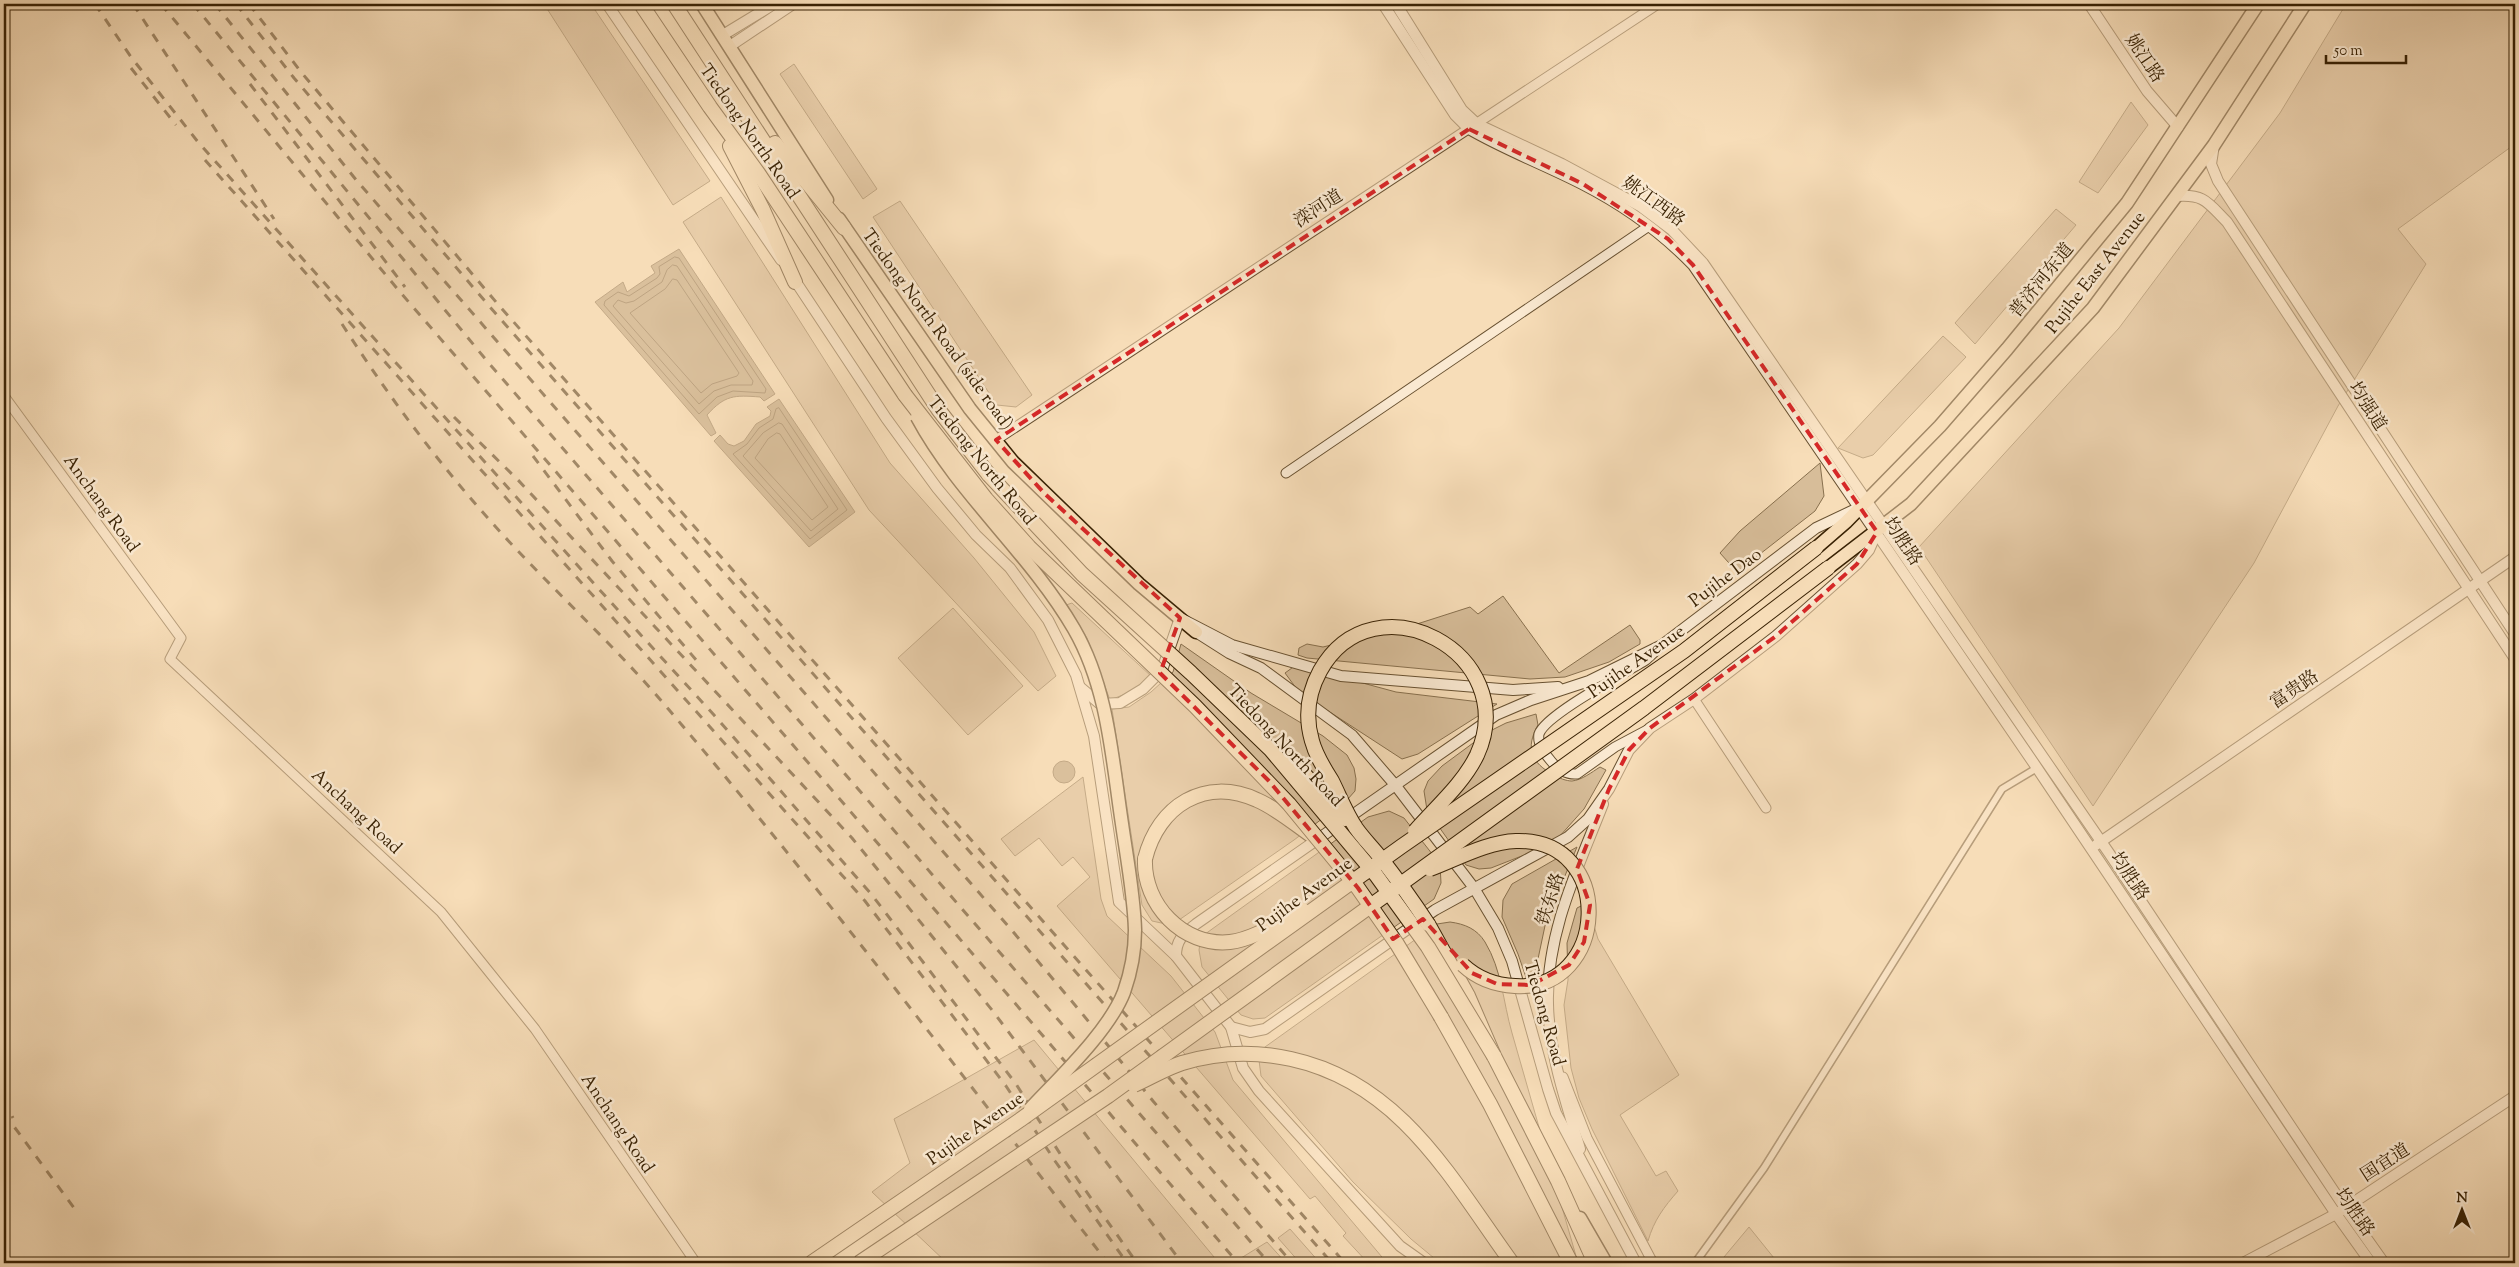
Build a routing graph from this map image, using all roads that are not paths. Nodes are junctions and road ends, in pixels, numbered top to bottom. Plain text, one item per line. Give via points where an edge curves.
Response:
1 (608, 4) edge
2 (641, 4) edge
3 (674, 4) edge
4 (702, 4) edge
5 (774, 4) edge
6 (793, 4) edge
7 (1383, 4) edge
8 (1396, 4) edge
9 (1658, 4) edge
10 (2089, 4) edge
11 (2258, 4) edge
12 (2305, 4) edge
13 (723, 35) junction
14 (730, 46) junction
15 (732, 90) junction
16 (710, 107) junction
17 (1473, 126) junction
18 (2178, 127) junction
19 (2214, 145) junction
20 (2176, 196) junction
21 (1650, 226) junction
22 (844, 228) junction
23 (795, 282) junction
24 (905, 395) junction
25 (4, 396) edge
26 (996, 440) junction
27 (1286, 474) dead end
28 (1864, 504) junction
29 (1881, 529) junction
30 (1816, 548) joint
31 (2515, 557) edge
32 (1828, 568) joint
33 (2481, 581) junction
34 (2468, 590) junction
35 (1180, 618) junction
36 (1196, 632) joint
37 (2515, 634) edge
38 (1662, 645) junction
39 (2515, 659) edge
40 (1573, 686) junction
41 (1080, 687) junction
42 (1694, 699) junction
43 (1650, 728) junction
44 (1271, 750) junction
45 (2037, 768) junction
46 (1396, 786) junction
47 (1608, 789) junction
48 (1766, 808) dead end
49 (1356, 829) junction
50 (1315, 838) junction
51 (2100, 842) junction
52 (1402, 846) junction
53 (2091, 848) junction
54 (1412, 876) junction
55 (1474, 888) junction
56 (1329, 898) junction
57 (1428, 924) junction
58 (1176, 956) junction
59 (1231, 1027) junction
60 (1494, 1056) junction
61 (1556, 1060) junction
62 (1108, 1096) junction
63 (2515, 1096) edge
64 (1020, 1120) junction
65 (1587, 1170) junction
66 (1558, 1181) junction
67 (2344, 1208) junction
68 (2336, 1214) junction
69 (1400, 1246) junction
70 (696, 1263) edge
71 (811, 1263) edge
72 (859, 1263) edge
73 (1415, 1263) edge
74 (1424, 1263) edge
75 (1512, 1263) edge
76 (1571, 1263) edge
77 (1595, 1263) edge
78 (1606, 1263) edge
79 (1636, 1263) edge
80 (1653, 1263) edge
81 (1695, 1263) edge
82 (2244, 1263) edge
83 (2371, 1263) edge
84 (2384, 1263) edge

1 - 23 street
2 - 16 highway, Tiedong North Road
3 - 15 highway, Tiedong North Road
4 - 13 main road, Tiedong North Road (side road)
5 - 13 street
6 - 14 street
7 - 17 street, 姚江西路 via 1455,115
8 - 17 street, 姚江西路
9 - 17 street, 滦河道
10 - 18 street, 姚江路 via 2147,91
11 - 18 main road, 普济河东道
12 - 19 main road, Pujihe East Avenue
13 - 14 main road, Tiedong North Road (side road)
14 - 22 main road, Tiedong North Road (side road)
15 - 22 highway
15 - 44 highway, Tiedong North Road, bridge via 938,409 989,476 1082,574
16 - 23 highway via 763,210
16 - 24 highway, Tiedong North Road via 758,173
17 - 21 street, 姚江西路 via 1583,184
17 - 26 street, 滦河道
17 - 28 street, 姚江西路 via 1612,190 1672,230 1703,264
18 - 28 main road, 普济河东道 via 2127,203 2014,342 1940,426
19 - 20 main road, Pujihe East Avenue
19 - 33 street, 均强道 via 2211,164 2218,181
20 - 29 main road, Pujihe East Avenue via 2093,308 1984,428 1911,504
20 - 34 street, 均强道 via 2193,195 2206,201 2227,222
21 - 27 street
21 - 28 street, 姚江西路 via 1693,265
22 - 26 main road, Tiedong North Road (side road) via 970,409
23 - 41 street via 937,488 976,535 1010,568 1048,620
24 - 50 highway, Tiedong North Road, bridge via 986,499 1029,547 1269,781
24 - 64 main road, bridge via 947,468 1038,576 1074,631 1089,661 1105,710 1131,889 1135,931 1132,966 1123,994 1103,1027
25 - 70 street, Anchang Road via 181,638 170,659 441,912 535,1029
26 - 35 main road, Tiedong North Road (side road) via 1044,493 1139,584
28 - 29 street, 均胜路
28 - 30 main road, 普济河东道
28 - 38 street, Pujihe Dao via 1816,528
29 - 32 main road, Pujihe East Avenue
29 - 42 street via 1857,564 1776,636
29 - 45 street, 均胜路
29 - 51 street, 均胜路
30 - 52 highway, Pujihe Avenue, bridge via 1684,651
31 - 33 street, 富贵路
32 - 54 highway, bridge via 1644,708
33 - 34 street, 富贵路
33 - 37 street, 均强道
34 - 39 street, 均强道
34 - 51 street, 富贵路
35 - 36 main road, Tiedong North Road (side road)
35 - 40 street via 1232,645 1341,676 1513,690
35 - 41 street via 1162,670 1143,689 1120,703 1100,704
36 - 46 street, Tiedong North Road via 1261,668 1352,735
38 - 40 street, Pujihe Avenue via 1608,673
38 - 43 street, Pujihe Dao via 1646,660 1551,718 1539,734 1539,742 1555,766 1577,774 1615,747
40 - 46 street, Pujihe Avenue via 1496,715
41 - 58 street via 1094,736 1120,902
42 - 43 street
42 - 48 street
43 - 47 street via 1629,750
44 - 49 highway, bridge via 1305,775
44 - 60 highway, Tiedong North Road, bridge via 1376,875 1428,947
45 - 53 street, 均胜路
45 - 81 street via 2002,789 1764,1168
46 - 55 street, Tiedong Road
46 - 58 street, Pujihe Avenue via 1185,933 1176,944
47 - 55 street via 1588,818 1568,837
47 - 61 street, 铁东路 via 1565,900 1551,958 1548,1004
49 - 52 highway, bridge via 1311,740 1308,709 1312,688 1333,653 1358,635 1387,627 1418,631 1452,648 1472,670 1483,698 1486,721 1480,748 1465,774
49 - 57 highway, bridge via 1407,892
50 - 56 highway, bridge via 1256,800 1227,792 1207,794 1175,806 1160,822 1147,850 1146,878 1157,905 1170,921 1190,934 1213,942 1246,938
50 - 76 highway, Tiedong North Road, bridge via 1358,888 1397,944 1471,1068
51 - 53 street, 富贵路
51 - 67 street, 均胜路
52 - 56 highway, Pujihe Avenue, bridge
53 - 68 street, 均胜路
54 - 57 highway, bridge via 1504,842 1530,842 1557,852 1572,863 1583,882 1590,905 1589,926 1580,952 1562,971 1531,985 1497,984 1472,973
54 - 62 highway, bridge
55 - 59 street via 1435,910 1266,1029 1250,1032
55 - 65 street, Tiedong Road via 1498,928 1512,961 1556,1113
56 - 64 highway, Pujihe Avenue, bridge
57 - 60 highway, bridge via 1468,996
58 - 59 street
59 - 69 street via 1243,1068 1259,1091
60 - 66 highway
61 - 65 street, 铁东路
61 - 80 street, Tiedong Road via 1587,1138
62 - 72 highway, bridge
62 - 75 highway, bridge via 1181,1063 1219,1055 1264,1054 1311,1063 1333,1071 1368,1091 1409,1126
63 - 67 street, 国宜道
64 - 71 highway, Pujihe Avenue, bridge
65 - 79 street, Tiedong Road
66 - 77 highway
66 - 78 main road
67 - 68 street, 国宜道
67 - 84 street, 均胜路
68 - 82 street, 国宜道
68 - 83 street, 均胜路
69 - 73 street
69 - 74 street

